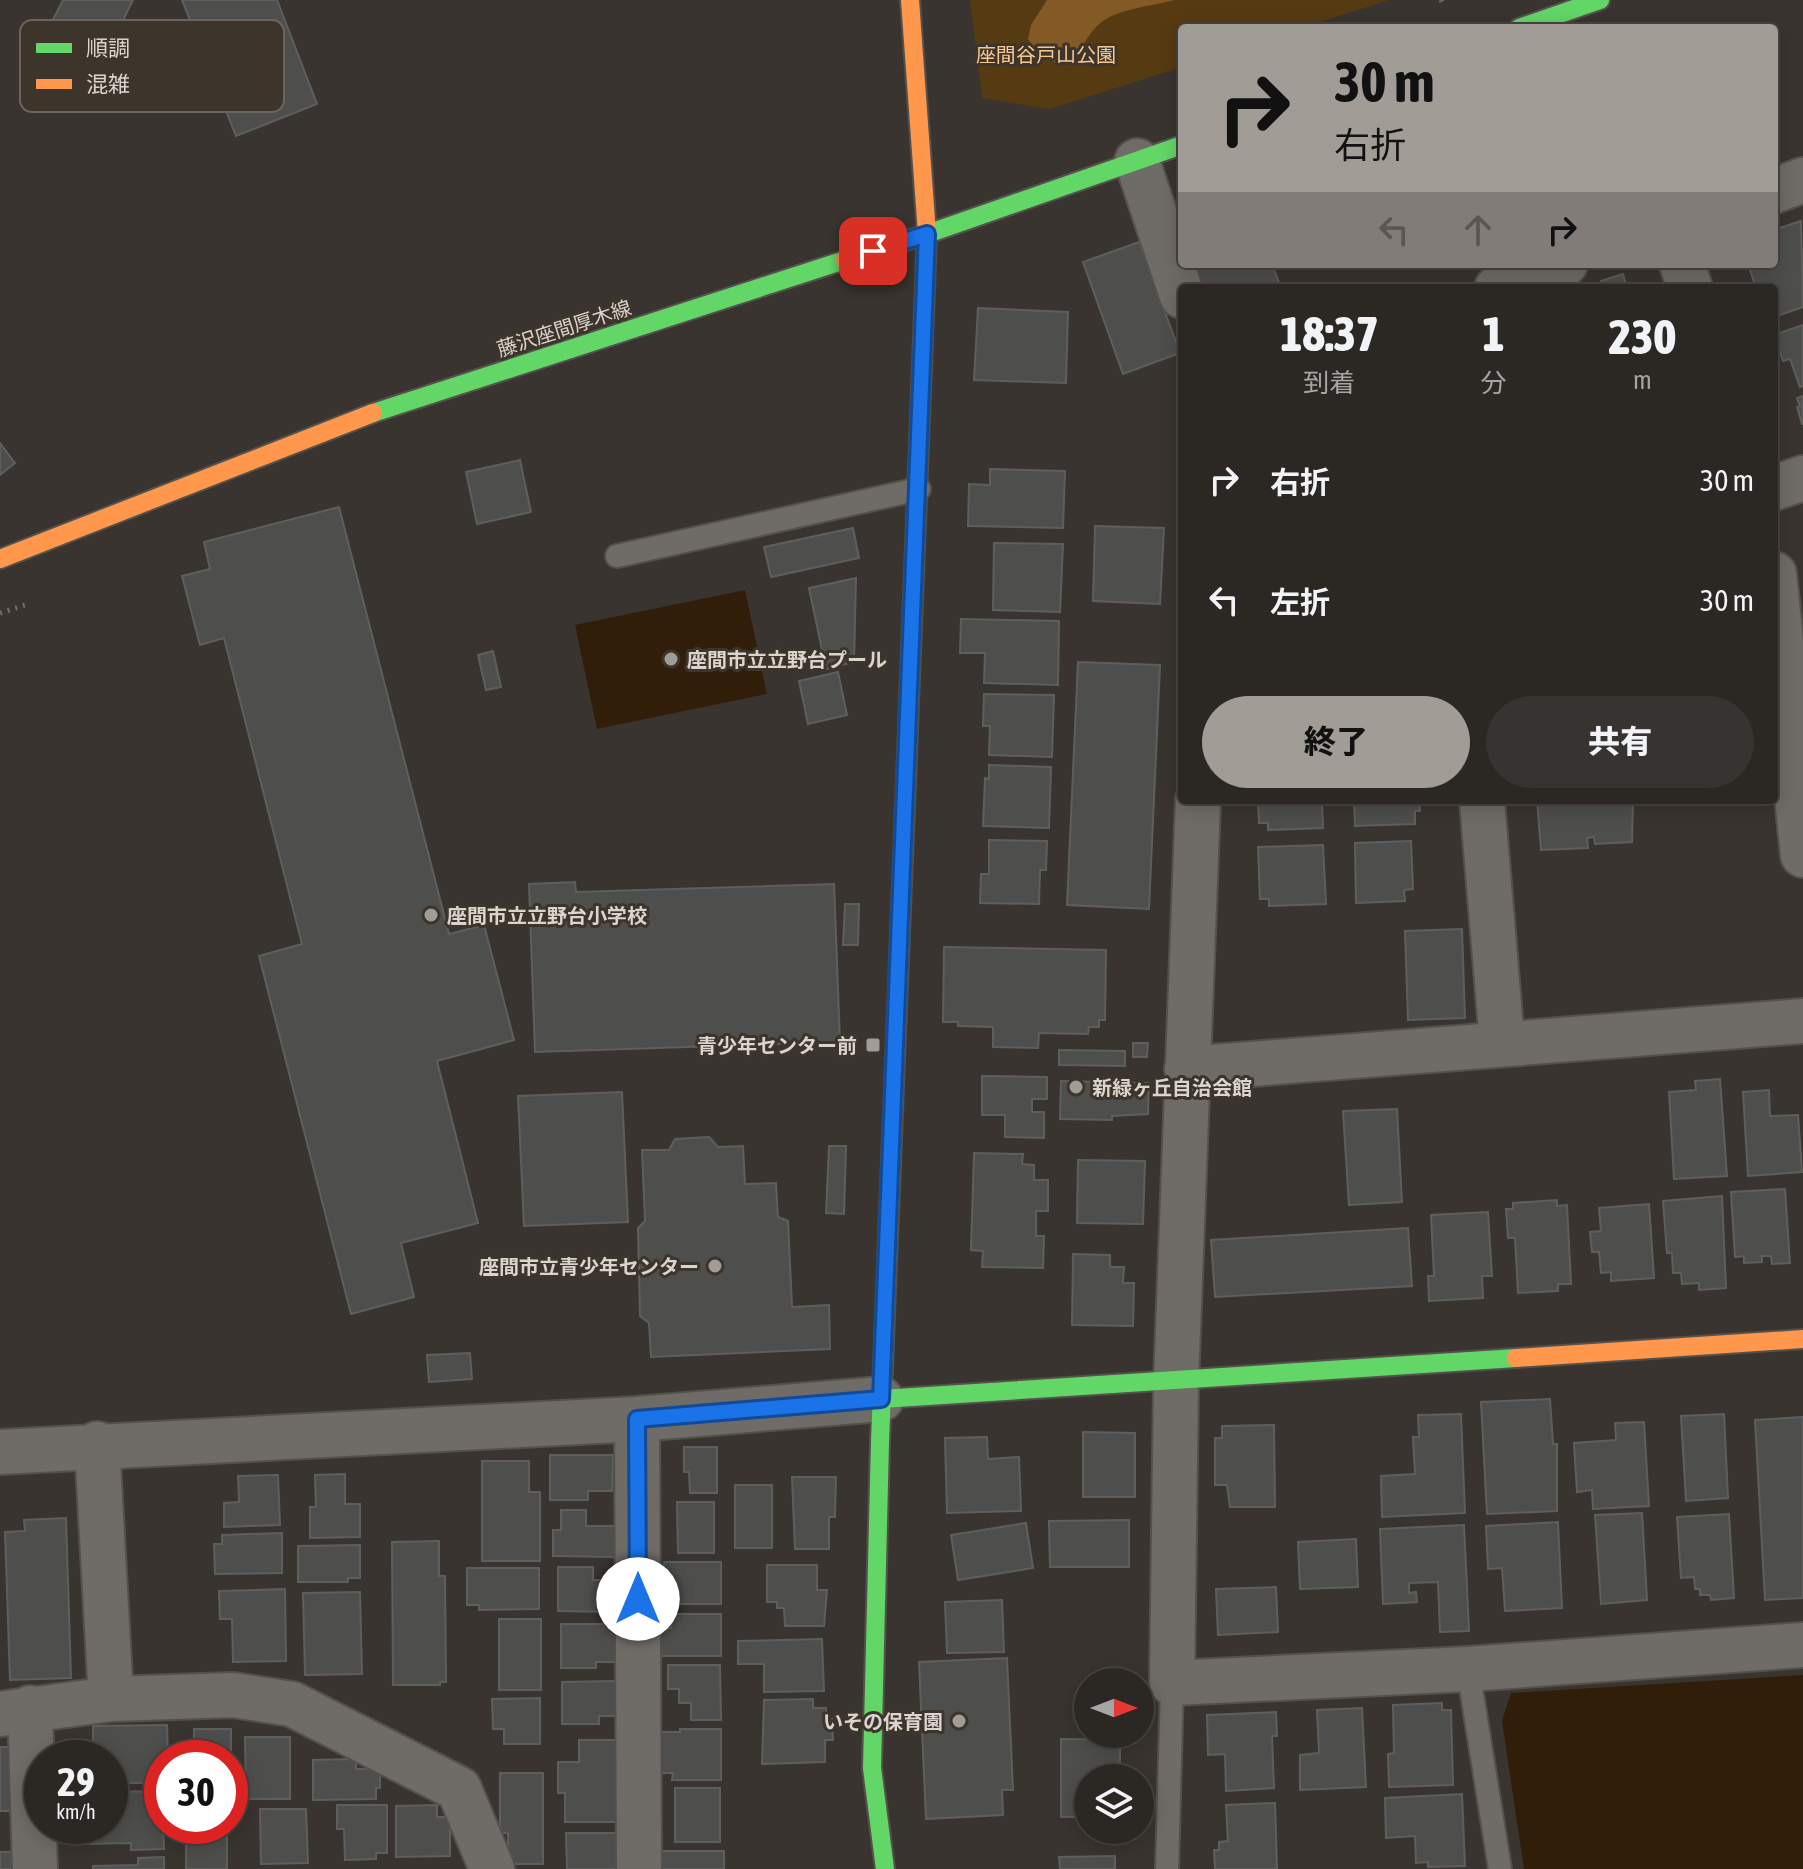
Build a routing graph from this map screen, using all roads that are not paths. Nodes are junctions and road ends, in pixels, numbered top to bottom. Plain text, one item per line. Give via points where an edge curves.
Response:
1 (910, 0) edge
2 (1596, 11) edge
3 (1537, 24) edge
4 (1178, 146) edge
5 (1137, 161) junction
6 (1803, 180) edge
7 (1778, 189) edge
8 (927, 234) junction
9 (1554, 268) edge
10 (1178, 284) edge
11 (1508, 284) edge
12 (1803, 478) edge
13 (1778, 487) edge
14 (919, 489) junction
15 (617, 556) dead end
16 (0, 559) edge
17 (1778, 613) edge
18 (1198, 804) edge
19 (1482, 804) edge
20 (1803, 855) edge
21 (1803, 1021) edge
22 (1502, 1042) junction
23 (1187, 1069) junction
24 (1803, 1339) edge
25 (1176, 1383) junction
26 (881, 1399) junction
27 (637, 1419) junction
28 (97, 1444) junction
29 (0, 1452) edge
30 (1803, 1645) edge
31 (1468, 1669) junction
32 (1172, 1683) junction
33 (111, 1699) junction
34 (15, 1711) edge
35 (35, 1869) edge
36 (492, 1869) edge
37 (639, 1869) edge
38 (885, 1869) edge
39 (1167, 1869) edge
40 (1500, 1869) edge

1 - 8 street
2 - 3 street
4 - 5 street, 藤沢座間厚木線
5 - 8 street, 藤沢座間厚木線
5 - 10 street
6 - 7 street
8 - 14 street
8 - 16 street, 藤沢座間厚木線 via 337,425
9 - 11 street
12 - 13 street
14 - 15 lane
14 - 26 street
17 - 20 street
18 - 23 street
19 - 22 street
21 - 22 street
22 - 23 street
23 - 25 street
24 - 25 street
25 - 26 street
25 - 32 street
26 - 27 street
26 - 38 street via 872,1768
27 - 28 street
27 - 37 street
28 - 29 street
28 - 33 street
30 - 31 street
31 - 32 street
31 - 40 lane
32 - 39 lane
33 - 34 street
33 - 36 street via 233,1695 292,1704 459,1789
34 - 35 street

